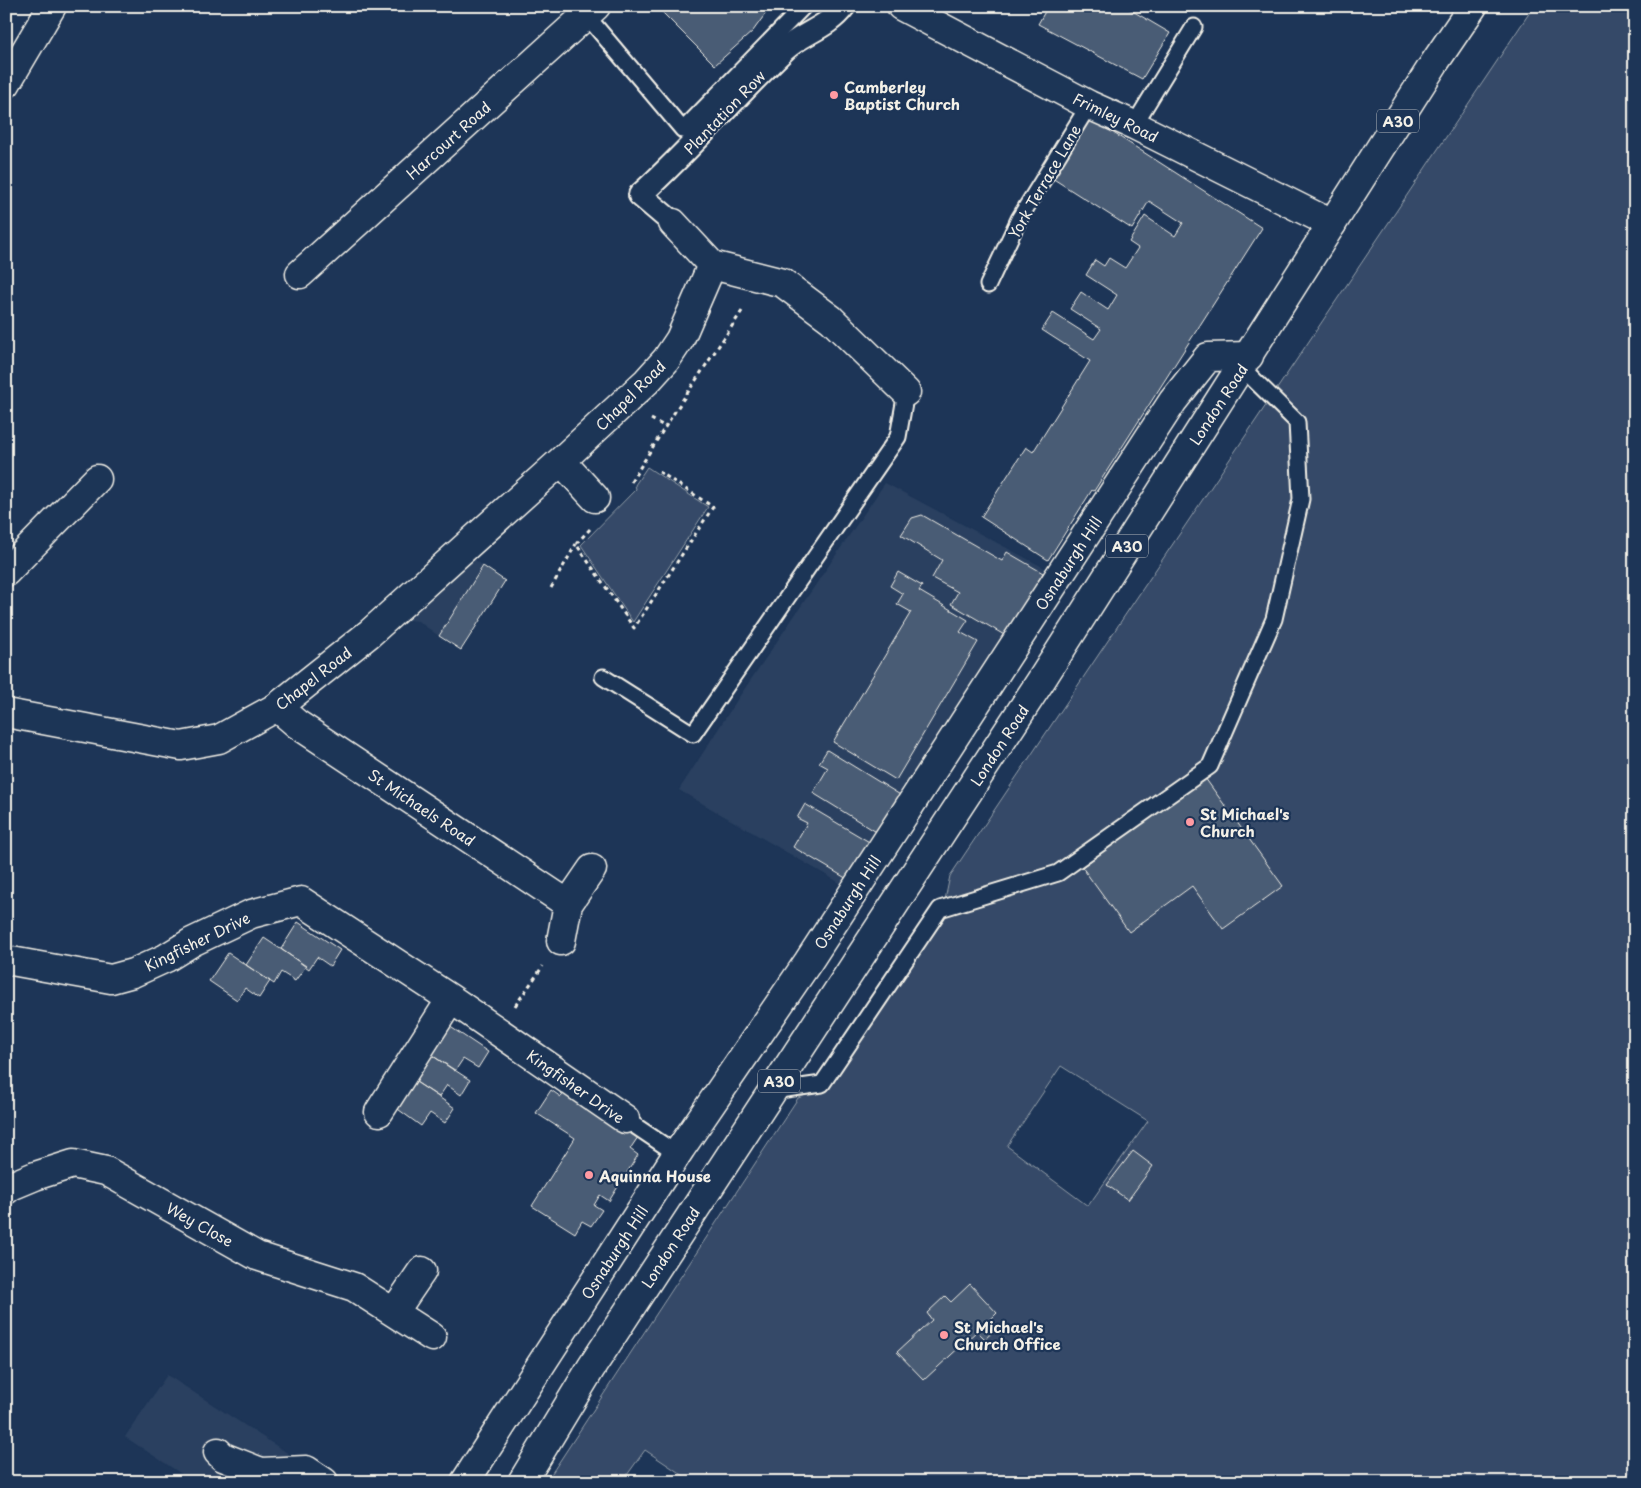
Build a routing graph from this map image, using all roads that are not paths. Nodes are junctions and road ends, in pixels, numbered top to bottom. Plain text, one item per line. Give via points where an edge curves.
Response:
1 (52, 6) edge
2 (804, 6) edge
3 (844, 6) edge
4 (901, 6) edge
5 (1473, 6) edge
6 (591, 10) edge
7 (1194, 27) dead end
8 (6, 84) edge
9 (1089, 105) junction
10 (1134, 125) junction
11 (673, 223) joint
12 (1332, 224) junction
13 (712, 265) junction
14 (300, 274) dead end
15 (988, 285) dead end
16 (1245, 362) junction
17 (906, 392) joint
18 (561, 461) junction
19 (97, 479) dead end
20 (595, 498) dead end
21 (6, 572) edge
22 (603, 677) dead end
23 (277, 707) junction
24 (6, 713) edge
25 (592, 869) dead end
26 (568, 904) junction
27 (561, 942) dead end
28 (6, 960) edge
29 (451, 999) junction
30 (772, 1091) junction
31 (378, 1112) dead end
32 (624, 1119) joint
33 (677, 1154) junction
34 (6, 1190) edge
35 (422, 1271) dead end
36 (394, 1312) junction
37 (432, 1337) dead end
38 (218, 1452) dead end
39 (324, 1482) edge
40 (465, 1482) edge
41 (522, 1482) edge

1 - 8 street
2 - 6 lane via 683,130
3 - 11 street, Plantation Row via 835,18 784,49 640,195
4 - 9 street, Frimley Road
5 - 12 street, London Road / A30
6 - 14 street, Harcourt Road
7 - 10 lane
9 - 10 street, Frimley Road
9 - 15 lane, York Terrace Lane via 1019,219
10 - 12 street, Frimley Road
11 - 13 street
12 - 16 street, London Road / A30
13 - 17 street via 782,283 832,319
13 - 18 street, Chapel Road via 680,339 666,360
16 - 30 street, London Road / A30
16 - 30 lane via 1297,422 1302,499 1274,619 1210,766 1058,873 940,909 822,1084
16 - 33 street, Osnaburgh Hill via 1208,357 1173,401 819,946
17 - 22 lane via 898,437 693,734
18 - 20 street
18 - 23 street, Chapel Road via 370,633
19 - 21 street
23 - 24 street, Chapel Road via 219,739 181,746
23 - 26 street, St Michaels Road via 305,730
25 - 26 street
26 - 27 street
28 - 29 street, Kingfisher Drive via 111,978 133,973 166,958 251,914 301,901
29 - 31 street
29 - 32 street, Kingfisher Drive
30 - 41 street, London Road / A30 via 590,1368
32 - 33 lane, Kingfisher Drive
33 - 40 street, Osnaburgh Hill
34 - 36 street, Wey Close via 35,1176 73,1164 106,1171 257,1256 354,1287
35 - 36 street
36 - 37 street, Wey Close
38 - 39 street via 261,1472 306,1470

